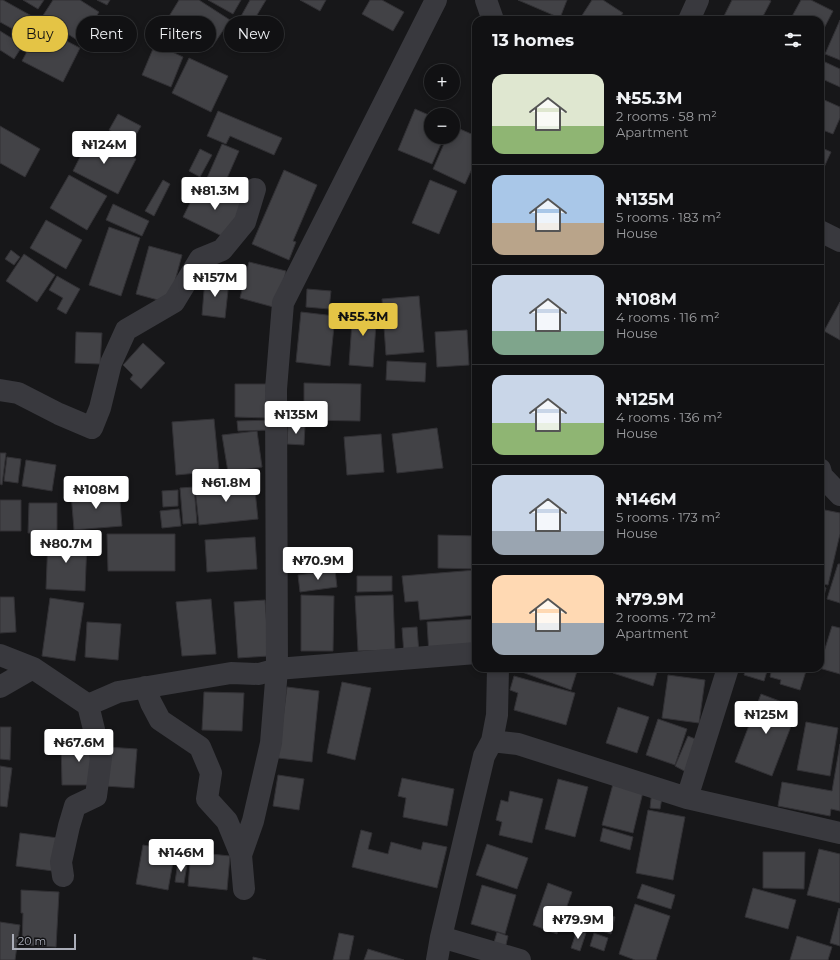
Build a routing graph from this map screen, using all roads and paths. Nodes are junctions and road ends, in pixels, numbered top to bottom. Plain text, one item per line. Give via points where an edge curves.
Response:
1 (436, 0) edge
2 (486, 0) edge
3 (698, 0) edge
4 (492, 16) edge
5 (691, 16) edge
6 (255, 190) dead end
7 (824, 233) edge
8 (840, 242) edge
9 (0, 390) edge
10 (825, 476) edge
11 (840, 495) edge
12 (472, 653) edge
13 (0, 655) edge
14 (32, 668) junction
15 (277, 669) junction
16 (498, 672) edge
17 (727, 672) edge
18 (0, 687) edge
19 (145, 688) junction
20 (88, 705) junction
21 (492, 741) junction
22 (687, 798) junction
23 (840, 833) edge
24 (241, 855) junction
25 (63, 876) dead end
26 (244, 889) dead end
27 (441, 937) junction
28 (437, 960) edge
29 (520, 960) edge

1 - 15 street via 283,303 276,389
2 - 4 street
3 - 5 street
6 - 9 street via 245,222 222,250 200,260 174,302 126,330 111,363 100,408 92,428 18,393
7 - 8 street
10 - 11 street
12 - 15 street
13 - 14 street
14 - 18 street
14 - 20 street
15 - 19 street via 259,674 231,673
15 - 24 street via 271,743 253,821
16 - 21 street via 497,715
17 - 22 street
19 - 20 street via 118,692
19 - 24 street via 160,720 200,747 211,773 207,799 227,821
20 - 25 street via 101,758 96,796 76,806 61,862
21 - 22 street via 518,744
21 - 27 street via 484,756
22 - 23 street
24 - 26 street
27 - 28 street
27 - 29 street

